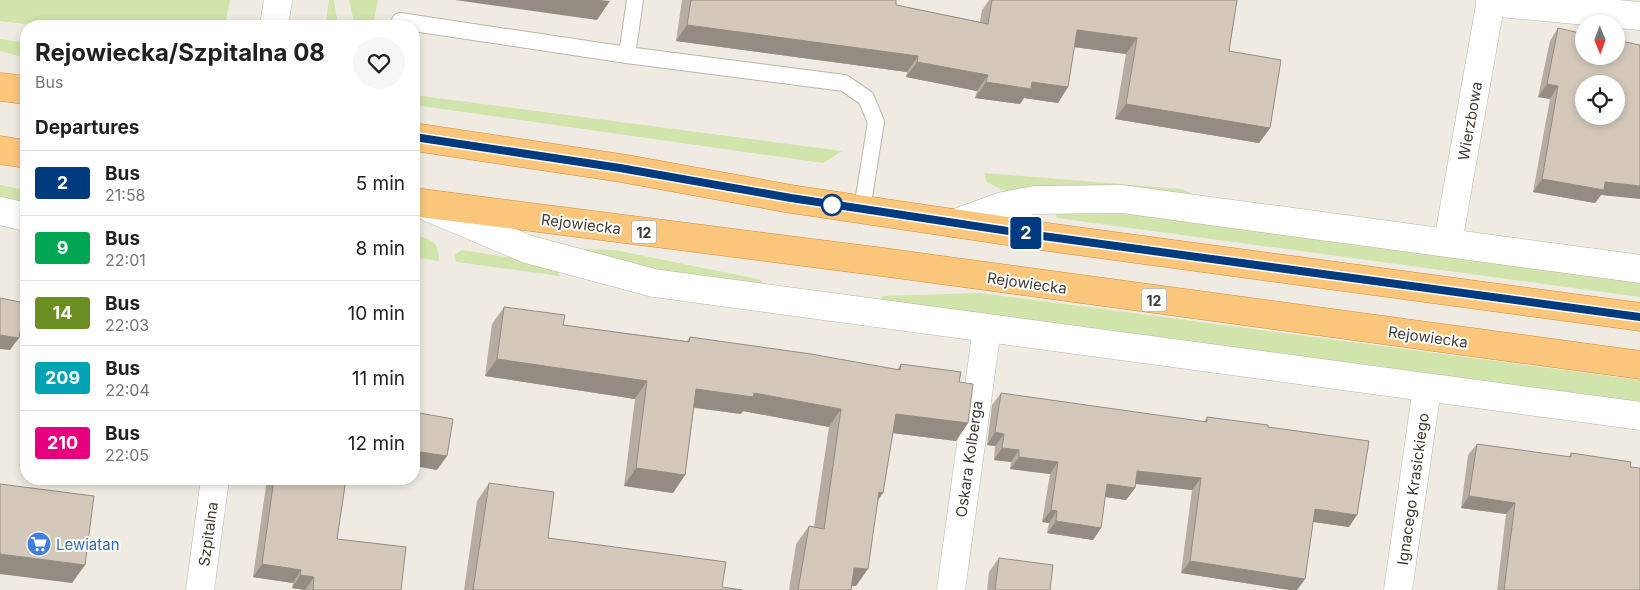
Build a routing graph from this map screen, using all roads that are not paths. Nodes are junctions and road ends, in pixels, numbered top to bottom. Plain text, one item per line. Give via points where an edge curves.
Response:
1 (278, 0) edge
2 (635, 0) edge
3 (1491, 1) edge
4 (1640, 16) edge
5 (275, 20) edge
6 (420, 24) edge
7 (627, 55) junction
8 (0, 87) edge
9 (20, 89) edge
10 (420, 138) edge
11 (0, 150) edge
12 (20, 153) edge
13 (420, 203) edge
14 (420, 204) edge
15 (862, 209) junction
16 (0, 211) edge
17 (20, 216) edge
18 (956, 223) junction
19 (1448, 242) junction
20 (1640, 269) edge
21 (1640, 317) edge
22 (987, 328) junction
23 (1640, 365) edge
24 (1427, 388) junction
25 (1640, 416) edge
26 (214, 485) edge
27 (200, 590) edge
28 (951, 590) edge
29 (1398, 590) edge

1 - 5 street
2 - 7 lane
3 - 4 street
3 - 19 street, Wierzbowa
6 - 7 lane
7 - 15 lane via 844,82 866,98 876,122
8 - 9 highway
10 - 15 highway
11 - 12 highway
13 - 23 highway, Rejowiecka / 12 via 875,261
14 - 22 street via 527,249 654,282
15 - 18 highway
16 - 17 street
18 - 19 street via 1003,206 1036,200 1122,199
18 - 21 highway
19 - 20 street
22 - 24 street
22 - 28 street, Oskara Kolberga
24 - 25 street
24 - 29 street, Ignacego Krasickiego
26 - 27 street, Szpitalna

